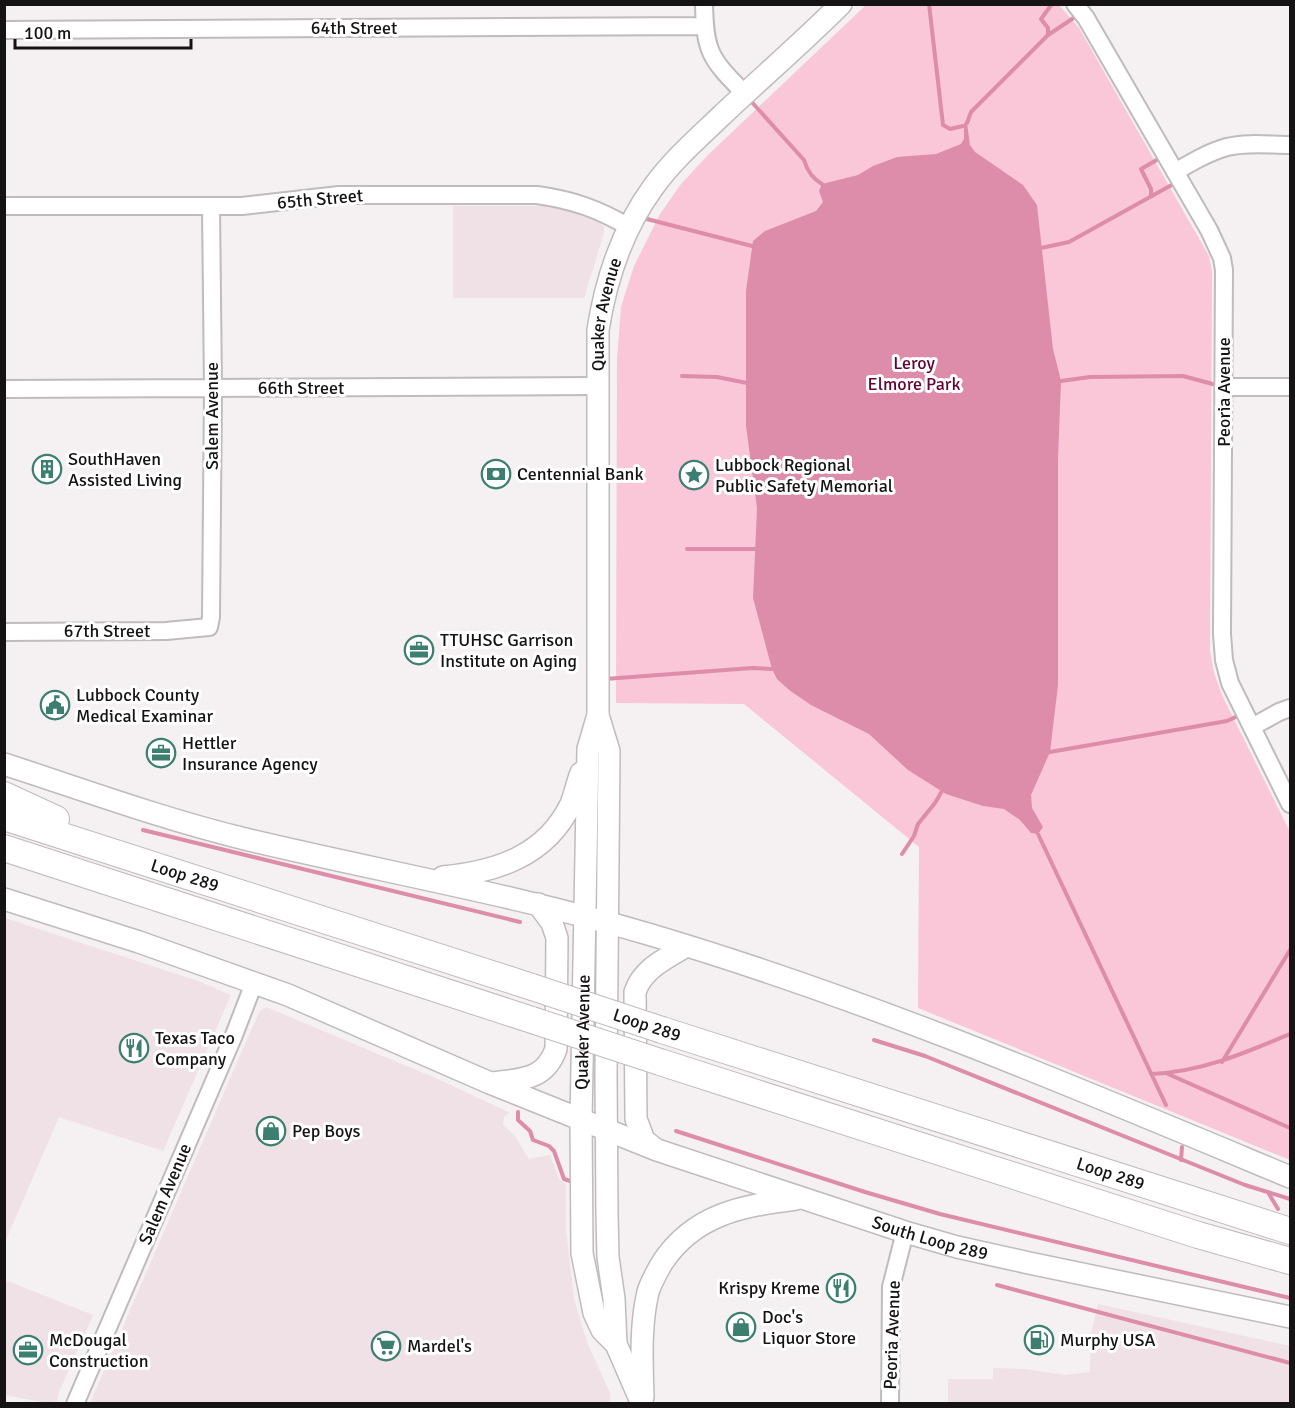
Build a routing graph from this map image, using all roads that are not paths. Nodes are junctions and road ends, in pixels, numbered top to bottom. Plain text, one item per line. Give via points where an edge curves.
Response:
1 (704, 4) edge
2 (841, 4) edge
3 (1075, 4) edge
4 (704, 26) junction
5 (4, 30) edge
6 (745, 94) junction
7 (1290, 145) edge
8 (1175, 172) junction
9 (4, 206) edge
10 (211, 206) junction
11 (629, 227) junction
12 (597, 386) junction
13 (1224, 387) junction
14 (1290, 387) edge
15 (213, 388) junction
16 (4, 389) edge
17 (209, 627) joint
18 (4, 632) edge
19 (1290, 708) edge
20 (598, 715) junction
21 (1252, 727) junction
22 (588, 749) junction
23 (4, 764) edge
24 (4, 795) edge
25 (1290, 804) edge
26 (4, 817) edge
27 (4, 848) edge
28 (148, 863) junction
29 (4, 866) edge
30 (422, 878) junction
31 (4, 898) edge
32 (538, 904) junction
33 (193, 909) junction
34 (584, 917) junction
35 (609, 923) junction
36 (686, 946) junction
37 (254, 983) junction
38 (490, 1083) junction
39 (581, 1120) junction
40 (607, 1130) junction
41 (657, 1150) junction
42 (1290, 1177) edge
43 (803, 1198) junction
44 (1290, 1231) edge
45 (905, 1232) junction
46 (1290, 1261) edge
47 (1290, 1317) edge
48 (616, 1344) junction
49 (75, 1404) edge
50 (643, 1404) edge
51 (890, 1404) edge

1 - 4 street
2 - 6 main road, Quaker Avenue
3 - 8 street, Peoria Avenue
4 - 5 street, 64th Street
4 - 6 street via 708,50
6 - 11 main road, Quaker Avenue via 681,154 653,188
7 - 8 street via 1228,147
8 - 13 street, Peoria Avenue via 1222,258
9 - 10 street, 65th Street
10 - 11 street, 65th Street via 339,195 537,195 585,205
10 - 15 street, Salem Avenue
11 - 12 main road, Quaker Avenue via 602,305
12 - 15 street, 66th Street
12 - 20 main road, Quaker Avenue
13 - 14 street
13 - 21 street, Peoria Avenue via 1224,651 1230,683
15 - 16 street, 66th Street
15 - 17 street, Salem Avenue
17 - 18 street, 67th Street
19 - 21 street
20 - 22 main road, Quaker Avenue
20 - 35 main road, Quaker Avenue via 609,751
21 - 25 street, Peoria Avenue
22 - 30 main road via 571,803 561,822 540,844 508,864 487,871
22 - 34 main road, Quaker Avenue
23 - 30 main road via 171,819
24 - 28 highway
26 - 28 highway, Loop 289
27 - 33 highway, Loop 289
28 - 44 highway, Loop 289, bridge
29 - 33 highway via 101,894
30 - 32 main road
31 - 37 main road, South Loop 289
32 - 34 main road
32 - 38 main road via 552,923 557,939 556,1049 544,1070 528,1078
33 - 46 highway, Loop 289, bridge via 660,1062
34 - 35 main road
34 - 39 main road, Quaker Avenue
35 - 36 main road
35 - 40 main road, Quaker Avenue
36 - 41 main road via 649,969 635,992 636,1119 644,1140
36 - 42 main road via 940,1033
37 - 38 main road, South Loop 289
37 - 49 street, Salem Avenue
38 - 39 main road, South Loop 289
39 - 40 main road, South Loop 289
39 - 48 main road, Quaker Avenue via 581,1224 586,1281 602,1330
40 - 41 main road, South Loop 289
40 - 48 main road, Quaker Avenue via 608,1257
41 - 43 main road, South Loop 289
43 - 45 main road, South Loop 289
43 - 50 main road via 750,1205 716,1216 670,1251 648,1291 642,1338
45 - 47 main road, South Loop 289 via 1029,1263
45 - 51 street, Peoria Avenue via 891,1287
48 - 50 main road, Quaker Avenue

